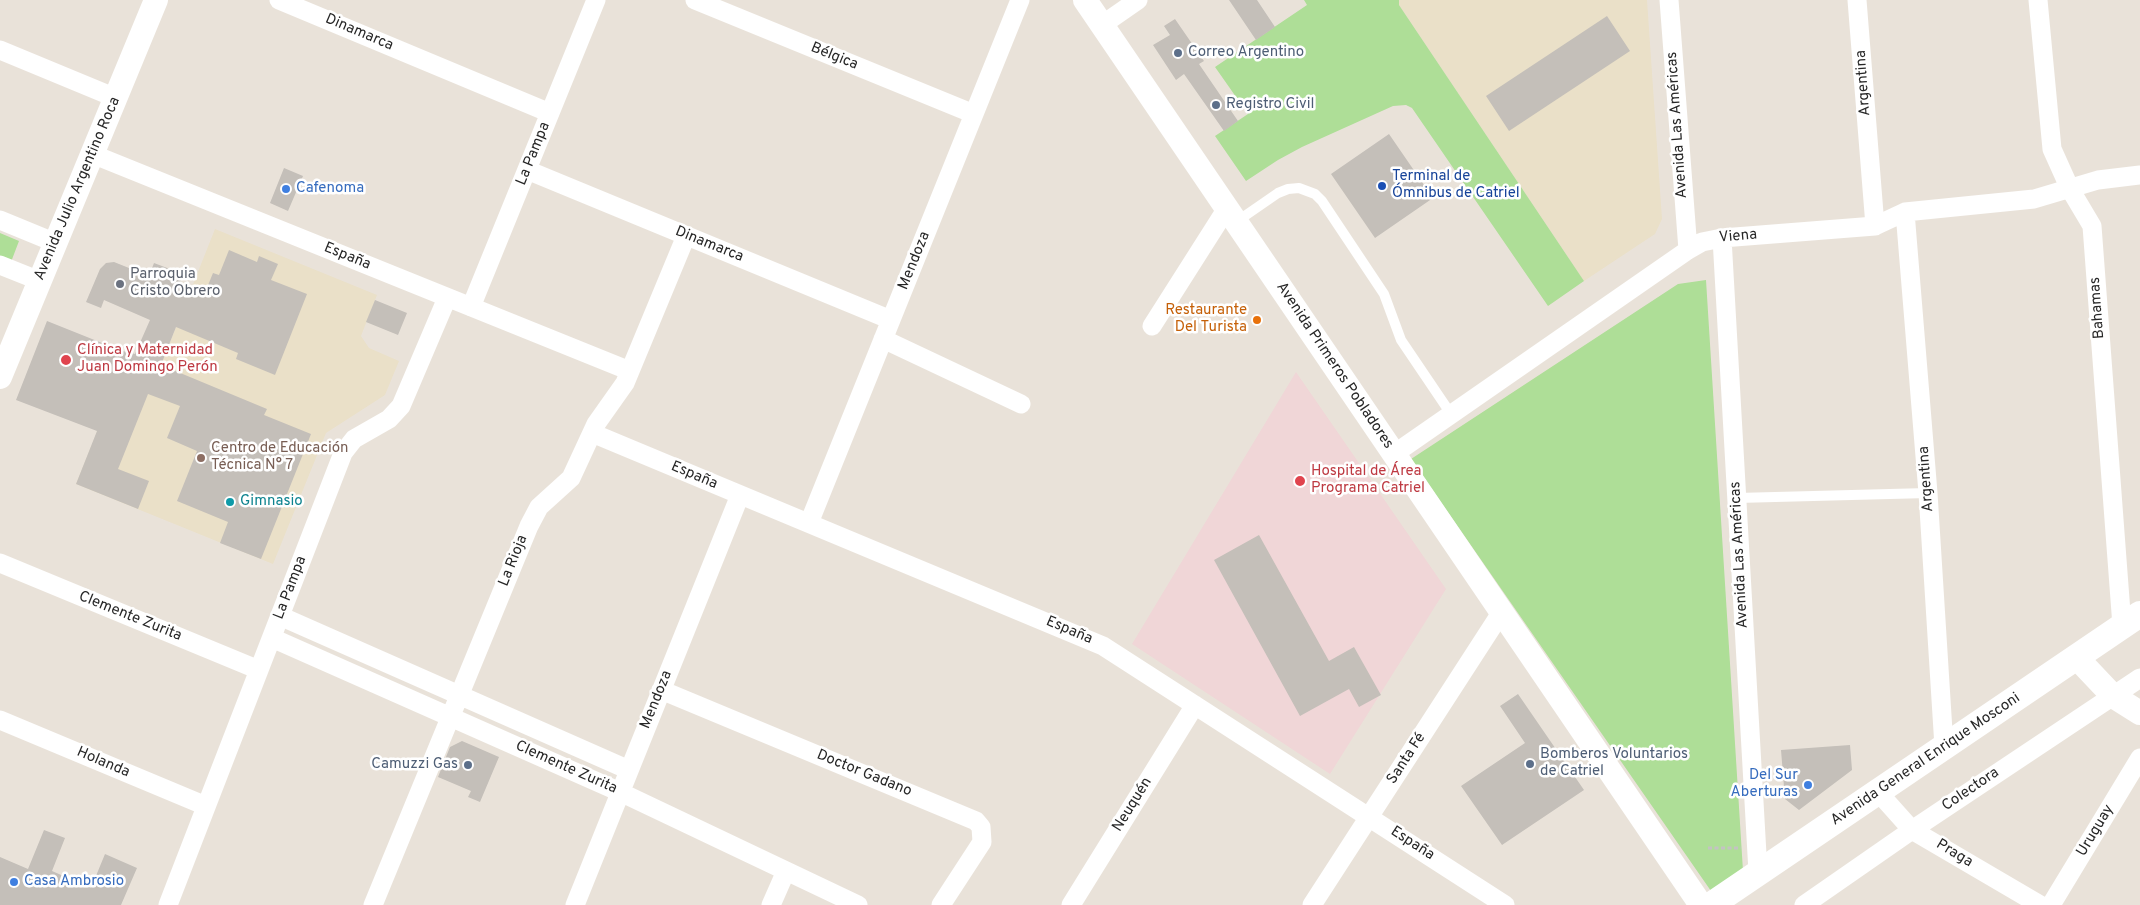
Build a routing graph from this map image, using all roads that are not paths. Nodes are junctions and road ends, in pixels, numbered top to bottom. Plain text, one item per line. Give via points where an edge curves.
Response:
1 (156, 0) edge
2 (279, 0) edge
3 (596, 0) edge
4 (695, 0) edge
5 (1020, 0) edge
6 (1085, 0) edge
7 (1138, 0) edge
8 (1669, 0) edge
9 (1857, 0) edge
10 (2038, 0) edge
11 (1102, 24) junction
12 (0, 50) edge
13 (116, 98) junction
14 (550, 113) junction
15 (974, 114) junction
16 (92, 154) junction
17 (527, 170) junction
18 (2140, 175) edge
19 (2070, 189) junction
20 (1904, 212) junction
21 (1231, 215) junction
22 (0, 220) edge
23 (1875, 226) junction
24 (686, 236) junction
25 (1722, 238) junction
26 (56, 243) junction
27 (1688, 250) junction
28 (0, 265) edge
29 (40, 281) junction
30 (447, 298) junction
31 (471, 307) junction
32 (891, 320) junction
33 (1152, 326) dead end
34 (883, 339) junction
35 (630, 371) junction
36 (0, 378) edge
37 (1022, 404) dead end
38 (1452, 414) junction
39 (592, 433) junction
40 (1394, 454) junction
41 (1928, 493) junction
42 (740, 495) junction
43 (1737, 498) junction
44 (809, 523) junction
45 (0, 563) edge
46 (1501, 613) junction
47 (280, 616) junction
48 (2131, 620) edge
49 (272, 638) junction
50 (2077, 658) junction
51 (259, 670) junction
52 (2140, 678) edge
53 (661, 690) junction
54 (459, 695) junction
55 (2112, 696) junction
56 (1196, 705) junction
57 (2140, 713) edge
58 (450, 717) junction
59 (0, 720) edge
60 (1944, 747) junction
61 (2140, 758) edge
62 (629, 770) junction
63 (620, 792) junction
64 (1878, 792) junction
65 (206, 806) junction
66 (1369, 816) junction
67 (1912, 830) junction
68 (1758, 860) junction
69 (786, 871) junction
70 (168, 905) edge
71 (373, 905) edge
72 (574, 905) edge
73 (771, 905) edge
74 (858, 905) edge
75 (941, 905) edge
76 (1071, 905) edge
77 (1312, 905) edge
78 (1505, 905) edge
79 (1701, 905) edge
80 (1711, 905) edge
81 (1804, 905) edge
82 (2040, 905) edge
83 (2051, 905) edge

1 - 13 street, Avenida Julio Argentino Roca
2 - 14 street, Dinamarca
3 - 14 street, La Pampa
4 - 15 street, Bélgica
5 - 15 street, Mendoza
6 - 11 street, Avenida Primeros Pobladores
7 - 11 street
8 - 27 street, Avenida Las Américas
9 - 23 street, Argentina
10 - 19 street, Bahamas via 2052,149
11 - 21 street, Avenida Primeros Pobladores
12 - 13 street
13 - 16 street, Avenida Julio Argentino Roca
14 - 17 street, La Pampa
15 - 32 street, Mendoza
16 - 26 street, Avenida Julio Argentino Roca
16 - 30 street, España
17 - 24 street, Dinamarca
17 - 31 street, La Pampa
18 - 19 street, Viena via 2098,180
19 - 20 street, Viena via 2034,200
19 - 48 street, Bahamas via 2092,226
20 - 23 street, Viena
20 - 41 street, Argentina
21 - 33 street
21 - 38 lane via 1288,189 1299,188 1315,194 1384,294 1401,340
21 - 40 street, Avenida Primeros Pobladores
22 - 26 street
23 - 25 street, Viena
24 - 32 street, Dinamarca
24 - 35 street, La Rioja
25 - 27 street, Viena via 1702,242
25 - 43 street, Avenida Las Américas
26 - 29 street, Avenida Julio Argentino Roca
27 - 38 street, Viena
28 - 29 street
29 - 36 street, Avenida Julio Argentino Roca
30 - 31 street, España
30 - 47 street, La Pampa via 401,406 389,419 354,439 343,453
31 - 35 street, España
32 - 34 street, Mendoza
34 - 37 street
34 - 44 street, Mendoza
35 - 39 street, La Rioja via 619,394
38 - 40 street, Viena
39 - 42 street, España
39 - 54 street, La Rioja via 571,478 533,516
40 - 46 street, Avenida Primeros Pobladores
41 - 43 lane
41 - 60 street, Argentina
42 - 44 street, España
42 - 53 street, Mendoza
43 - 68 street, Avenida Las Américas
44 - 56 street, España via 1089,639
45 - 51 street, Clemente Zurita
46 - 66 street, Santa Fé
46 - 79 street, Avenida Primeros Pobladores
47 - 49 street, La Pampa
47 - 54 street, Clemente Zurita
48 - 50 main road, Avenida General Enrique Mosconi
49 - 51 street, La Pampa
49 - 58 street, Clemente Zurita
50 - 55 street
50 - 60 main road, Avenida General Enrique Mosconi
51 - 65 street, La Pampa
52 - 55 street, Colectora
53 - 62 street, Mendoza
53 - 75 street, Doctor Gadano via 976,822 981,827 982,842
54 - 58 street, La Rioja
54 - 62 street, Clemente Zurita
55 - 57 street
55 - 67 street, Colectora
56 - 66 street, España
56 - 76 street, Neuquén
58 - 63 street, Clemente Zurita
58 - 71 street, La Rioja
59 - 65 street, Holanda
60 - 64 main road, Avenida General Enrique Mosconi
61 - 83 street, Uruguay
62 - 63 street, Mendoza
63 - 69 street, Clemente Zurita
63 - 72 street, Mendoza
64 - 67 street, Praga
64 - 68 main road, Avenida General Enrique Mosconi
65 - 70 street, La Pampa
66 - 77 street, Santa Fé
66 - 78 street, España
67 - 81 street, Colectora
67 - 82 street, Praga
68 - 80 main road, Avenida General Enrique Mosconi
69 - 73 street
69 - 74 street, Clemente Zurita

